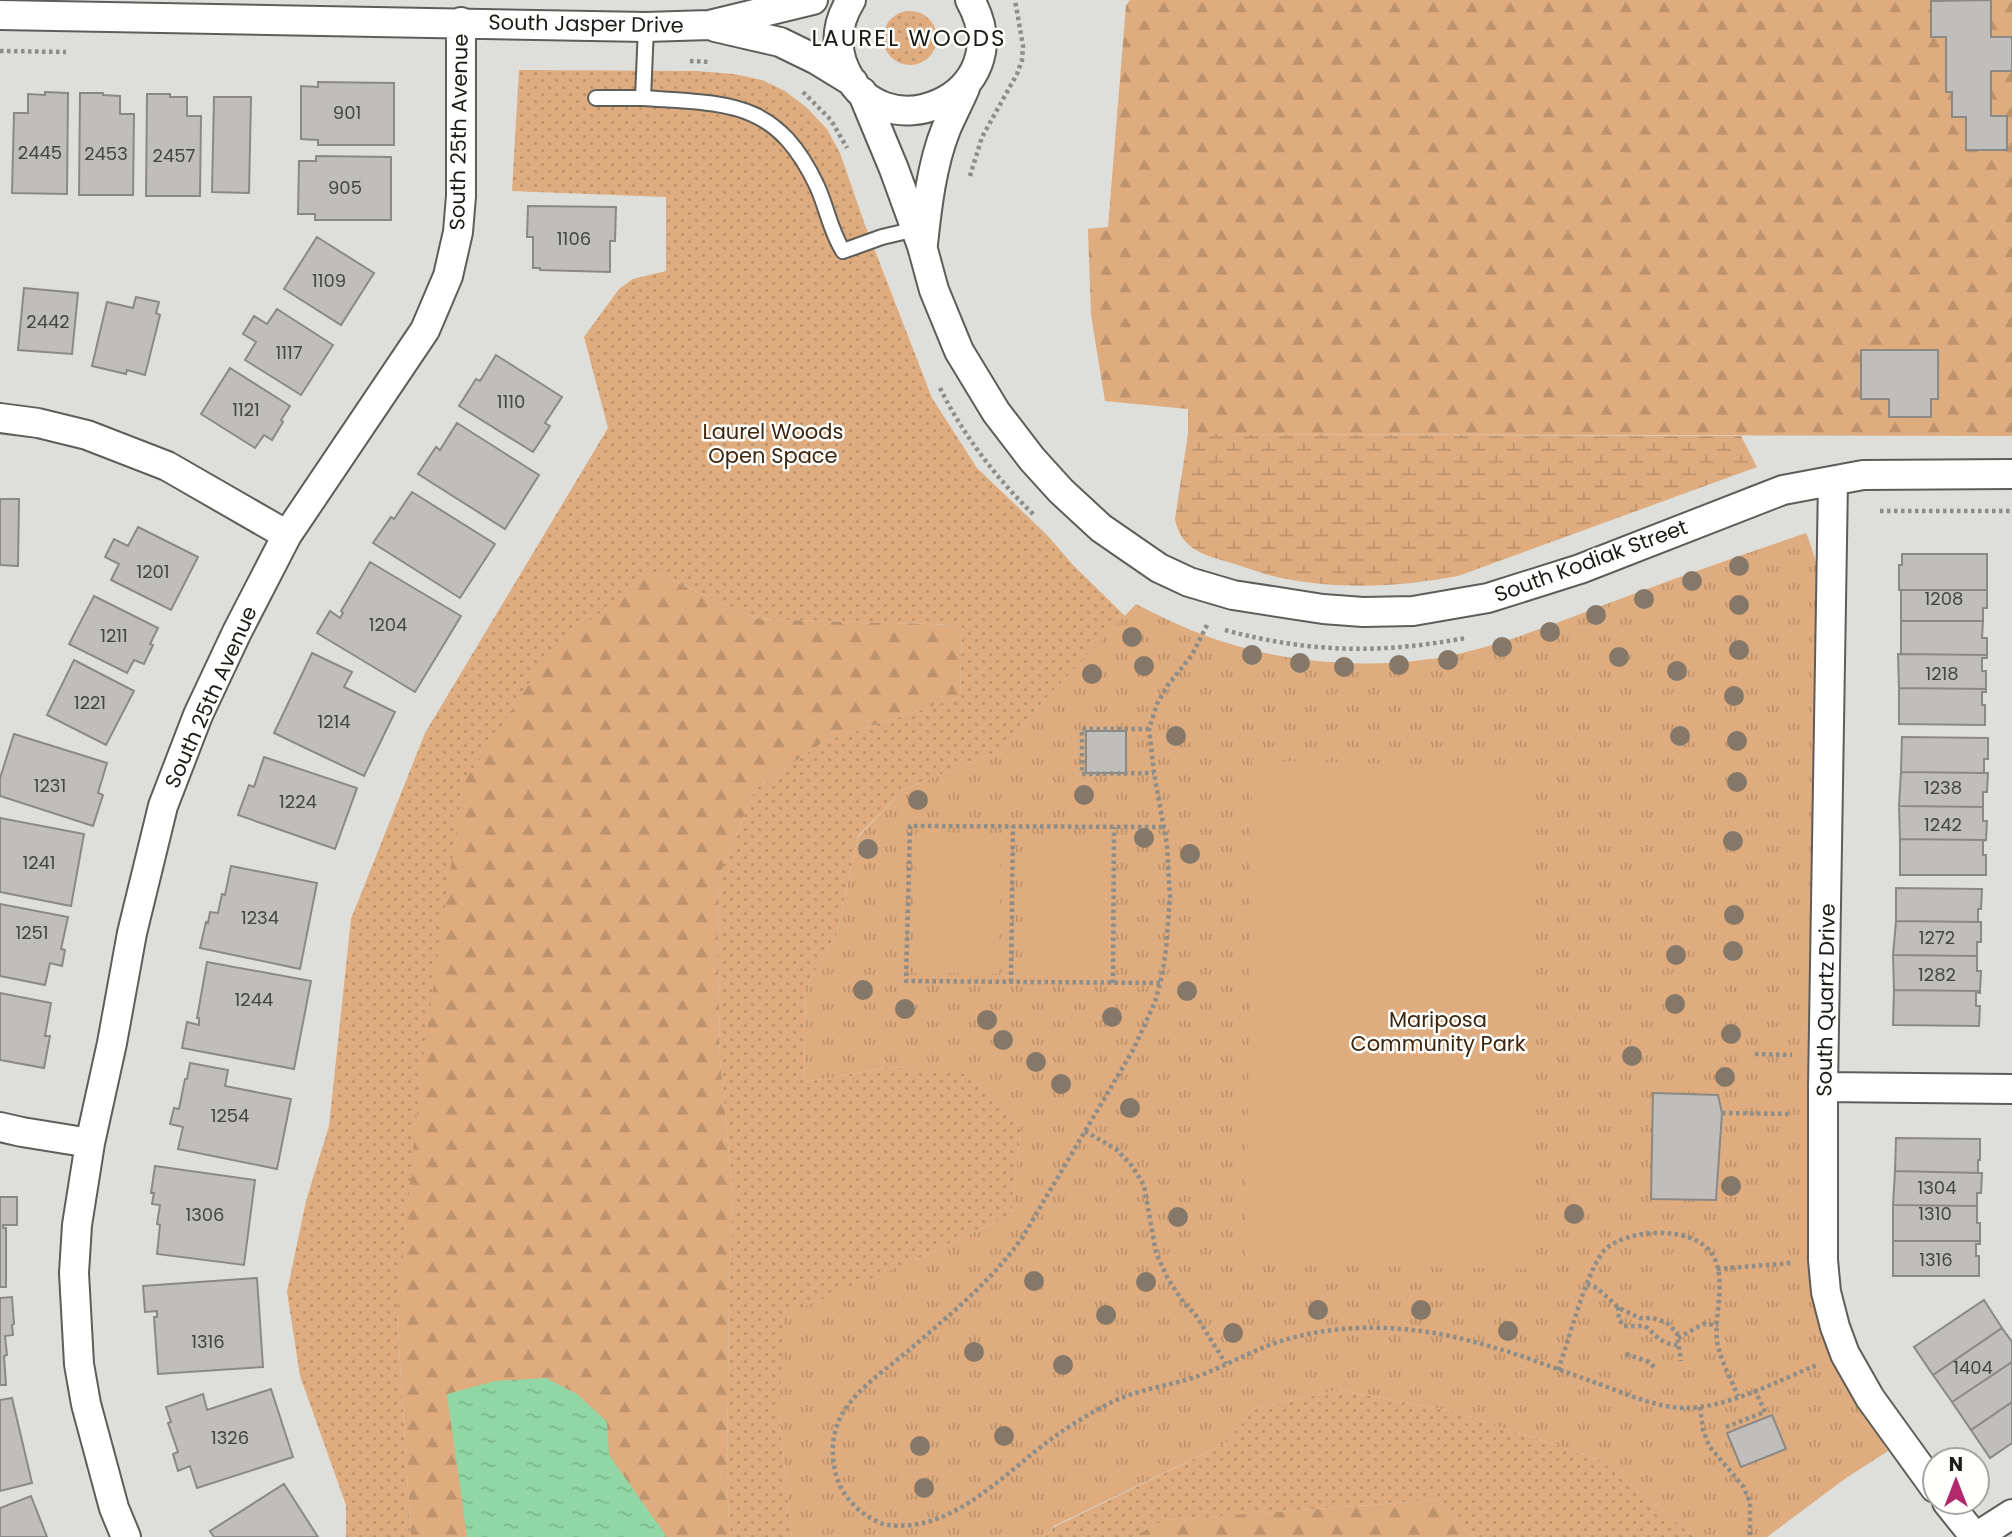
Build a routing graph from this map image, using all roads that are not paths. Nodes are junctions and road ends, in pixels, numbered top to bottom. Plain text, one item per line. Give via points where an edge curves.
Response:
1 (813, 0) edge
2 (851, 0) edge
3 (970, 0) edge
4 (980, 0) edge
5 (205, 9) edge
6 (0, 15) edge
7 (461, 22) junction
8 (709, 26) junction
9 (646, 27) junction
10 (981, 32) junction
11 (972, 76) junction
12 (857, 87) junction
13 (596, 98) dead end
14 (643, 98) junction
15 (919, 238) junction
16 (0, 418) edge
17 (2012, 474) edge
18 (1833, 481) junction
19 (288, 535) junction
20 (1823, 1087) junction
21 (2012, 1089) edge
22 (0, 1127) edge
23 (90, 1143) junction
24 (1921, 1471) edge
25 (2012, 1514) edge
26 (1959, 1516) edge
27 (126, 1537) edge
28 (1976, 1537) edge

1 - 8 street, South Jasper Drive
2 - 12 street, South Kodiak Street via 841,20 838,43 845,70
3 - 10 street
4 - 10 street, South Kodiak Street
5 - 6 street, South Jasper Drive
5 - 7 street, South Jasper Drive
7 - 9 street, South Jasper Drive
7 - 19 street, South 25th Avenue via 461,197 448,276 425,330
8 - 9 street, South Jasper Drive
8 - 12 street, South Jasper Drive via 780,42
9 - 14 lane
10 - 11 street, South Kodiak Street
11 - 12 street, South Jasper Drive via 953,97 928,109 900,110 873,101
11 - 15 street, South Kodiak Street via 939,148
12 - 15 street, South Kodiak Street
13 - 14 lane
14 - 15 lane via 722,103 751,112 779,130 806,164 843,251 882,237
15 - 18 street, South Kodiak Street via 959,351 996,412 1032,459 1101,528 1159,568 1233,595 1363,612 1413,611 1488,598 1580,569 1783,490
16 - 19 street via 87,435 167,466
17 - 18 street, South Kodiak Street via 1863,475
18 - 20 street, South Quartz Drive
19 - 23 street, South 25th Avenue via 204,703 163,806
20 - 21 street
20 - 24 street, South Quartz Drive via 1826,1292 1845,1354
22 - 23 street
23 - 27 street, South 25th Avenue via 74,1273 79,1364 114,1508
25 - 28 street
26 - 28 street

